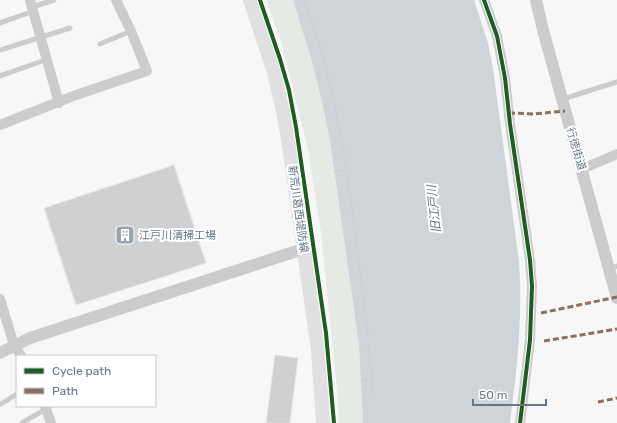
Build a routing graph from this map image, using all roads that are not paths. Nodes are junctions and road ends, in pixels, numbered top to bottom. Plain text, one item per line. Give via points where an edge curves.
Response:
1 (54, 0) edge
2 (116, 0) edge
3 (250, 0) edge
4 (484, 0) edge
5 (536, 0) edge
6 (32, 6) edge
7 (0, 22) edge
8 (70, 28) dead end
9 (131, 31) junction
10 (41, 36) junction
11 (100, 44) dead end
12 (0, 50) edge
13 (48, 59) junction
14 (0, 76) edge
15 (617, 82) edge
16 (562, 99) junction
17 (59, 103) junction
18 (0, 125) edge
19 (617, 154) edge
20 (582, 169) junction
21 (303, 249) junction
22 (613, 267) edge
23 (616, 294) edge
24 (0, 299) edge
25 (14, 345) junction
26 (0, 353) edge
27 (20, 355) edge
28 (16, 395) edge
29 (1, 404) dead end
30 (46, 407) edge
31 (22, 423) edge
32 (51, 423) edge
33 (323, 423) edge
34 (520, 423) edge

1 - 6 lane
2 - 9 street
3 - 21 main road, 新荒川葛西堤防線 via 273,69 283,111
4 - 34 street via 506,78 532,286 530,340
5 - 16 street, 行徳街道
6 - 7 lane
6 - 10 street
8 - 10 lane
9 - 11 lane
9 - 17 street via 147,71
10 - 12 lane
10 - 13 street
13 - 14 lane
13 - 17 street
15 - 16 lane
16 - 20 street, 行徳街道
17 - 18 street
19 - 20 street
20 - 22 street, 行徳街道
21 - 25 street
21 - 33 main road, 新荒川葛西堤防線 via 318,350
22 - 23 street, 行徳街道
24 - 25 street
25 - 26 street
25 - 27 street
28 - 29 lane
30 - 31 lane
30 - 32 street

